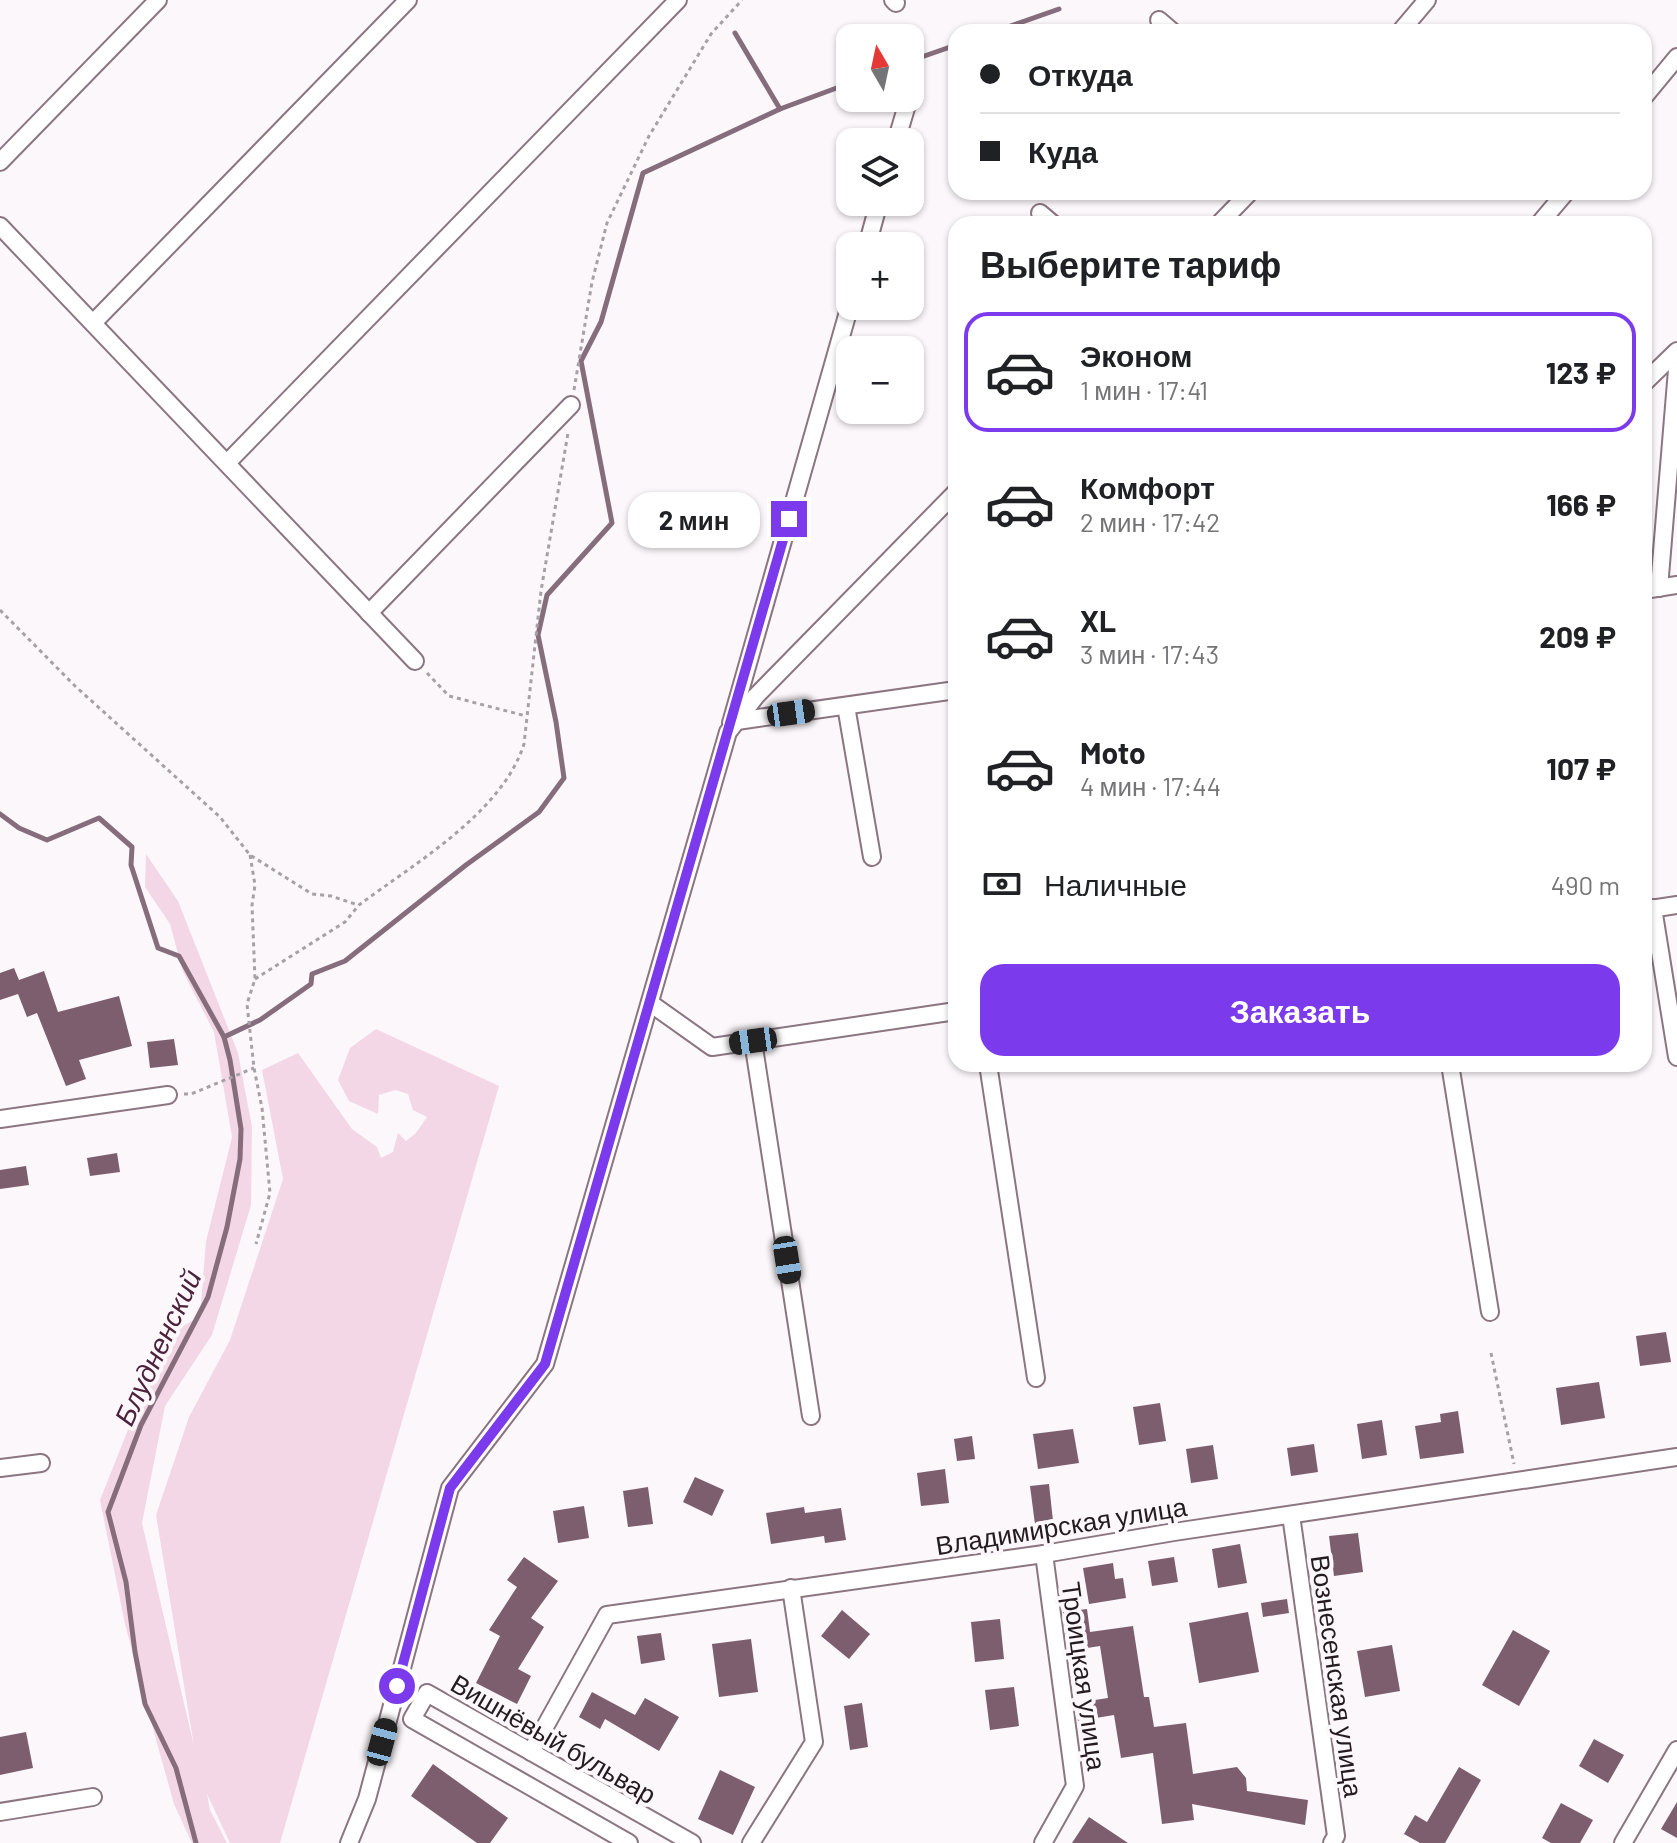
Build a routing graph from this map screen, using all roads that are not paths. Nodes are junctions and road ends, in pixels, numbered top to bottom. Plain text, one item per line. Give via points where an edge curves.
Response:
1 (158, 0) edge
2 (408, 0) edge
3 (678, 0) edge
4 (1427, 0) edge
5 (1159, 20) dead end
6 (1164, 24) edge
7 (1407, 24) edge
8 (1677, 57) edge
9 (1652, 87) edge
10 (0, 162) edge
11 (1242, 200) edge
12 (1559, 200) edge
13 (1227, 216) edge
14 (1546, 216) edge
15 (0, 226) edge
16 (846, 320) edge
17 (93, 323) junction
18 (1677, 351) edge
19 (1677, 370) edge
20 (1652, 375) edge
21 (571, 405) road end
22 (227, 463) junction
23 (948, 500) edge
24 (1677, 585) edge
25 (1652, 589) edge
26 (369, 613) junction
27 (415, 661) road end
28 (948, 691) edge
29 (846, 706) junction
30 (733, 727) junction
31 (872, 857) dead end
32 (1677, 905) edge
33 (1652, 908) edge
34 (1652, 929) edge
35 (650, 1003) junction
36 (948, 1012) edge
37 (753, 1041) junction
38 (1677, 1057) edge
39 (989, 1072) edge
40 (1451, 1072) edge
41 (168, 1095) road end
42 (0, 1119) edge
43 (1490, 1312) dead end
44 (1036, 1378) dead end
45 (811, 1416) dead end
46 (1677, 1457) edge
47 (41, 1463) dead end
48 (0, 1468) edge
49 (1291, 1515) junction
50 (1044, 1554) junction
51 (791, 1588) junction
52 (1677, 1750) edge
53 (531, 1752) junction
54 (93, 1797) dead end
55 (0, 1812) edge
56 (349, 1843) edge
57 (629, 1843) edge
58 (692, 1843) edge
59 (751, 1843) edge
60 (1043, 1843) edge
61 (1332, 1843) edge
62 (1623, 1843) edge

1 - 10 street
2 - 17 street
3 - 22 street
4 - 7 street
5 - 6 street
8 - 9 street
11 - 13 street
12 - 14 street
15 - 17 street
16 - 30 street
17 - 22 street
18 - 20 street
19 - 25 street
21 - 26 street
22 - 26 street
23 - 30 street via 756,696
24 - 25 street
26 - 27 street
28 - 29 street
29 - 30 street
29 - 31 street
30 - 35 street
32 - 33 street
34 - 38 street
35 - 37 street via 712,1047
35 - 56 street via 545,1364 450,1488 367,1799
36 - 37 street
37 - 45 street
39 - 44 street
40 - 43 street
41 - 42 street
46 - 49 street, Владимирская улица
47 - 48 street
49 - 50 street, Владимирская улица
49 - 61 street, Вознесенская улица via 1336,1836
50 - 51 street, Владимирская улица
50 - 60 street, Троицкая улица via 1075,1786
51 - 53 street, Владимирская улица via 607,1615
51 - 59 street via 814,1742
52 - 62 street
53 - 57 street, Вишнёвый бульвар via 427,1693 412,1719
53 - 58 street, Вишнёвый бульвар
54 - 55 street

